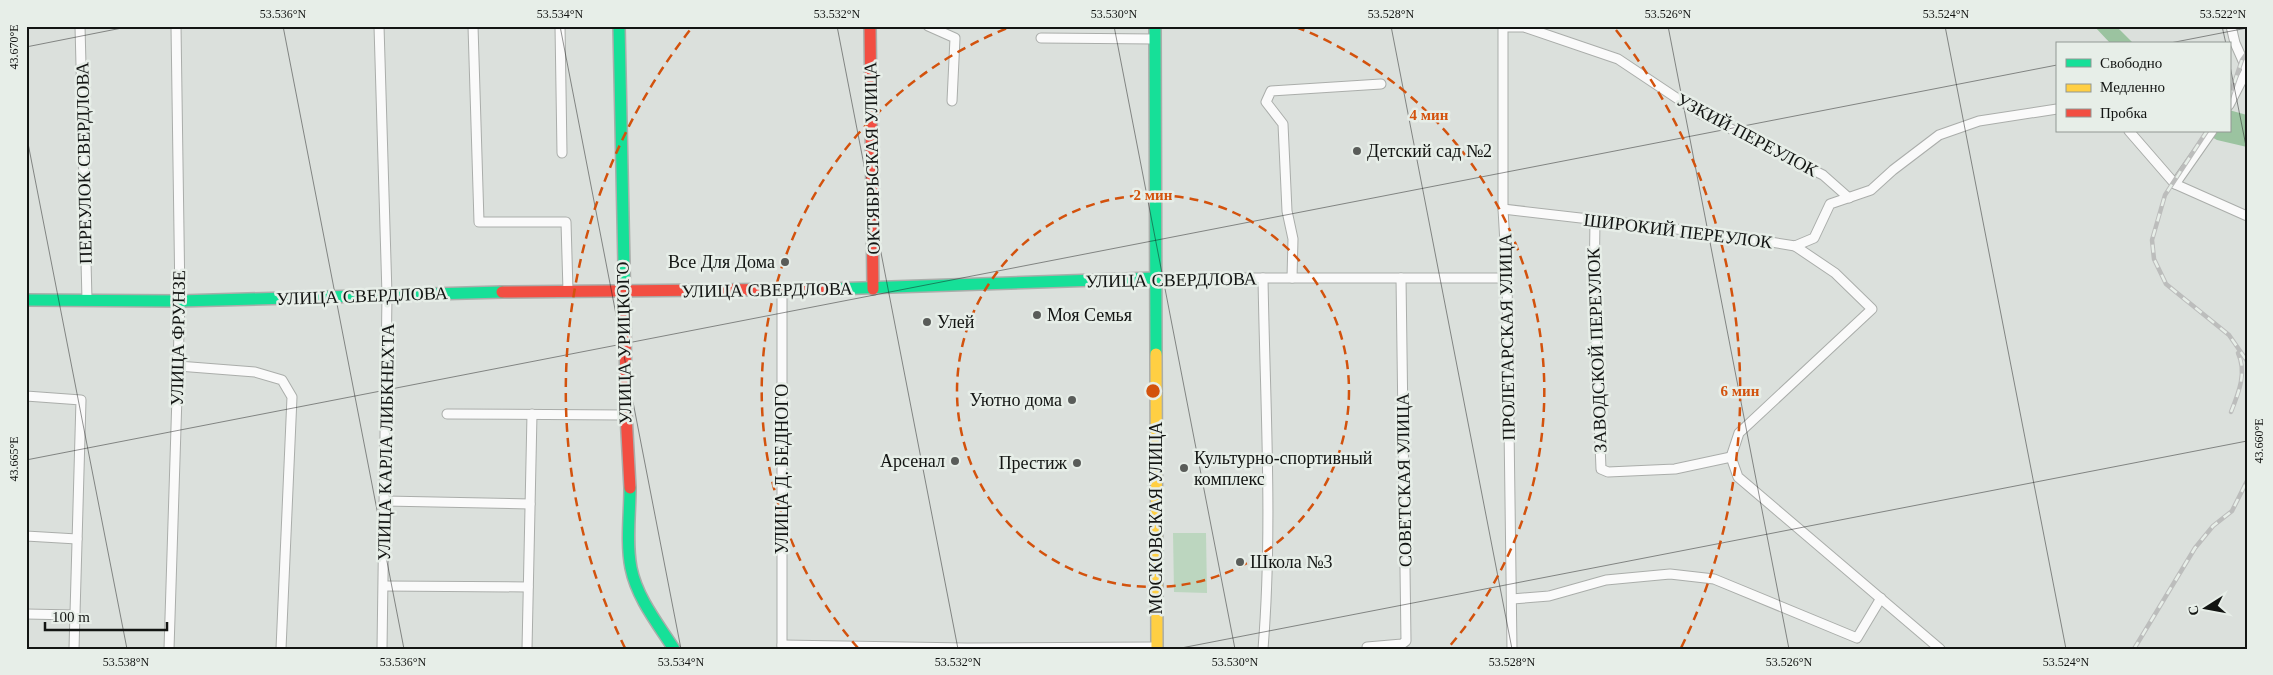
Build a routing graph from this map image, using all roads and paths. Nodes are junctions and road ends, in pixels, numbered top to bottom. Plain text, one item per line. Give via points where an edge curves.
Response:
1 (80, 26) edge
2 (176, 26) edge
3 (379, 26) edge
4 (473, 26) edge
5 (560, 26) edge
6 (619, 26) edge
7 (870, 26) edge
8 (928, 26) edge
9 (1155, 26) edge
10 (2231, 26) edge
11 (1503, 27) edge
12 (1041, 38) dead end
13 (1155, 39) junction
14 (1380, 84) dead end
15 (952, 102) dead end
16 (2231, 103) edge
17 (2056, 109) edge
18 (2130, 132) edge
19 (2211, 132) edge
20 (562, 153) dead end
21 (2175, 184) junction
22 (1849, 198) junction
23 (1503, 209) junction
24 (2247, 216) edge
25 (1595, 220) junction
26 (1795, 246) junction
27 (1155, 278) junction
28 (1263, 278) junction
29 (1292, 278) junction
30 (1401, 278) junction
31 (1507, 278) junction
32 (873, 289) junction
33 (782, 290) junction
34 (568, 291) junction
35 (624, 292) junction
36 (387, 296) junction
37 (26, 300) edge
38 (87, 300) junction
39 (180, 301) junction
40 (178, 366) junction
41 (26, 396) edge
42 (447, 414) dead end
43 (532, 414) junction
44 (624, 415) junction
45 (1731, 457) junction
46 (385, 501) junction
47 (530, 504) junction
48 (26, 536) edge
49 (77, 539) junction
50 (384, 586) junction
51 (528, 588) junction
52 (1881, 598) junction
53 (1512, 599) junction
54 (26, 614) edge
55 (75, 615) junction
56 (782, 647) edge
57 (1367, 647) dead end
58 (917, 648) edge
59 (1157, 648) edge
60 (74, 649) edge
61 (169, 649) edge
62 (281, 649) edge
63 (382, 649) edge
64 (527, 649) edge
65 (674, 649) edge
66 (1263, 649) edge
67 (1512, 649) edge
68 (1940, 649) edge

1 - 38 street, ПЕРЕУЛОК СВЕРДЛОВА
2 - 39 street, УЛИЦА ФРУНЗЕ
3 - 36 street, УЛИЦА КАРЛА ЛИБКНЕХТА
4 - 34 street via 479,222 566,222
5 - 20 street
6 - 35 street, УЛИЦА УРИЦКОГО
7 - 32 street, ОКТЯБРЬСКАЯ УЛИЦА
8 - 15 street via 955,38
9 - 13 street, МОСКОВСКАЯ УЛИЦА
10 - 16 street via 2247,70
11 - 22 street, УЗКИЙ ПЕРЕУЛОК via 1524,27 1618,59 1699,113 1823,175
11 - 23 street, ПРОЛЕТАРСКАЯ УЛИЦА
12 - 13 street
13 - 27 street, МОСКОВСКАЯ УЛИЦА
14 - 29 street via 1271,91 1266,102 1283,124 1287,211 1293,239
17 - 22 street via 1979,121 1939,135 1871,190
18 - 21 street
19 - 21 street
21 - 24 street
22 - 26 street, ШИРОКИЙ ПЕРЕУЛОК via 1830,204 1814,238
23 - 25 street, ШИРОКИЙ ПЕРЕУЛОК
23 - 31 street, ПРОЛЕТАРСКАЯ УЛИЦА
25 - 26 street, ШИРОКИЙ ПЕРЕУЛОК via 1728,234
25 - 45 street, ЗАВОДСКОЙ ПЕРЕУЛОК via 1594,292 1602,469 1608,472 1675,469
26 - 45 street via 1836,273 1872,309 1739,433
27 - 28 street, УЛИЦА СВЕРДЛОВА
27 - 32 street, УЛИЦА СВЕРДЛОВА
27 - 59 street, МОСКОВСКАЯ УЛИЦА
28 - 29 street, УЛИЦА СВЕРДЛОВА
28 - 66 street via 1268,499
29 - 30 street, УЛИЦА СВЕРДЛОВА
30 - 31 street, УЛИЦА СВЕРДЛОВА
30 - 57 street, СОВЕТСКАЯ УЛИЦА via 1406,641
31 - 53 street, ПРОЛЕТАРСКАЯ УЛИЦА
32 - 33 street, УЛИЦА СВЕРДЛОВА
33 - 35 street, УЛИЦА СВЕРДЛОВА
33 - 56 street, УЛИЦА Д. БЕДНОГО
34 - 35 street, УЛИЦА СВЕРДЛОВА
34 - 36 street, УЛИЦА СВЕРДЛОВА
35 - 44 street, УЛИЦА УРИЦКОГО
36 - 39 street, УЛИЦА СВЕРДЛОВА
36 - 46 street, УЛИЦА КАРЛА ЛИБКНЕХТА
37 - 38 street, УЛИЦА СВЕРДЛОВА
38 - 39 street, УЛИЦА СВЕРДЛОВА
39 - 40 street, УЛИЦА ФРУНЗЕ
40 - 61 street, УЛИЦА ФРУНЗЕ
40 - 62 street via 255,372 282,380 292,397
41 - 49 street via 82,400
42 - 43 street
43 - 44 street
43 - 47 street
44 - 65 street, УЛИЦА УРИЦКОГО via 630,498 630,559 634,578 642,598
45 - 52 street via 1738,477
46 - 47 street
46 - 50 street, УЛИЦА КАРЛА ЛИБКНЕХТА
47 - 51 street
48 - 49 street
49 - 55 street
50 - 51 street
50 - 63 street, УЛИЦА КАРЛА ЛИБКНЕХТА
51 - 64 street
52 - 53 street via 1857,638 1714,579 1670,574 1606,580 1549,596
52 - 68 street
53 - 67 street, ПРОЛЕТАРСКАЯ УЛИЦА
54 - 55 street
55 - 60 street
56 - 58 street
58 - 59 street

